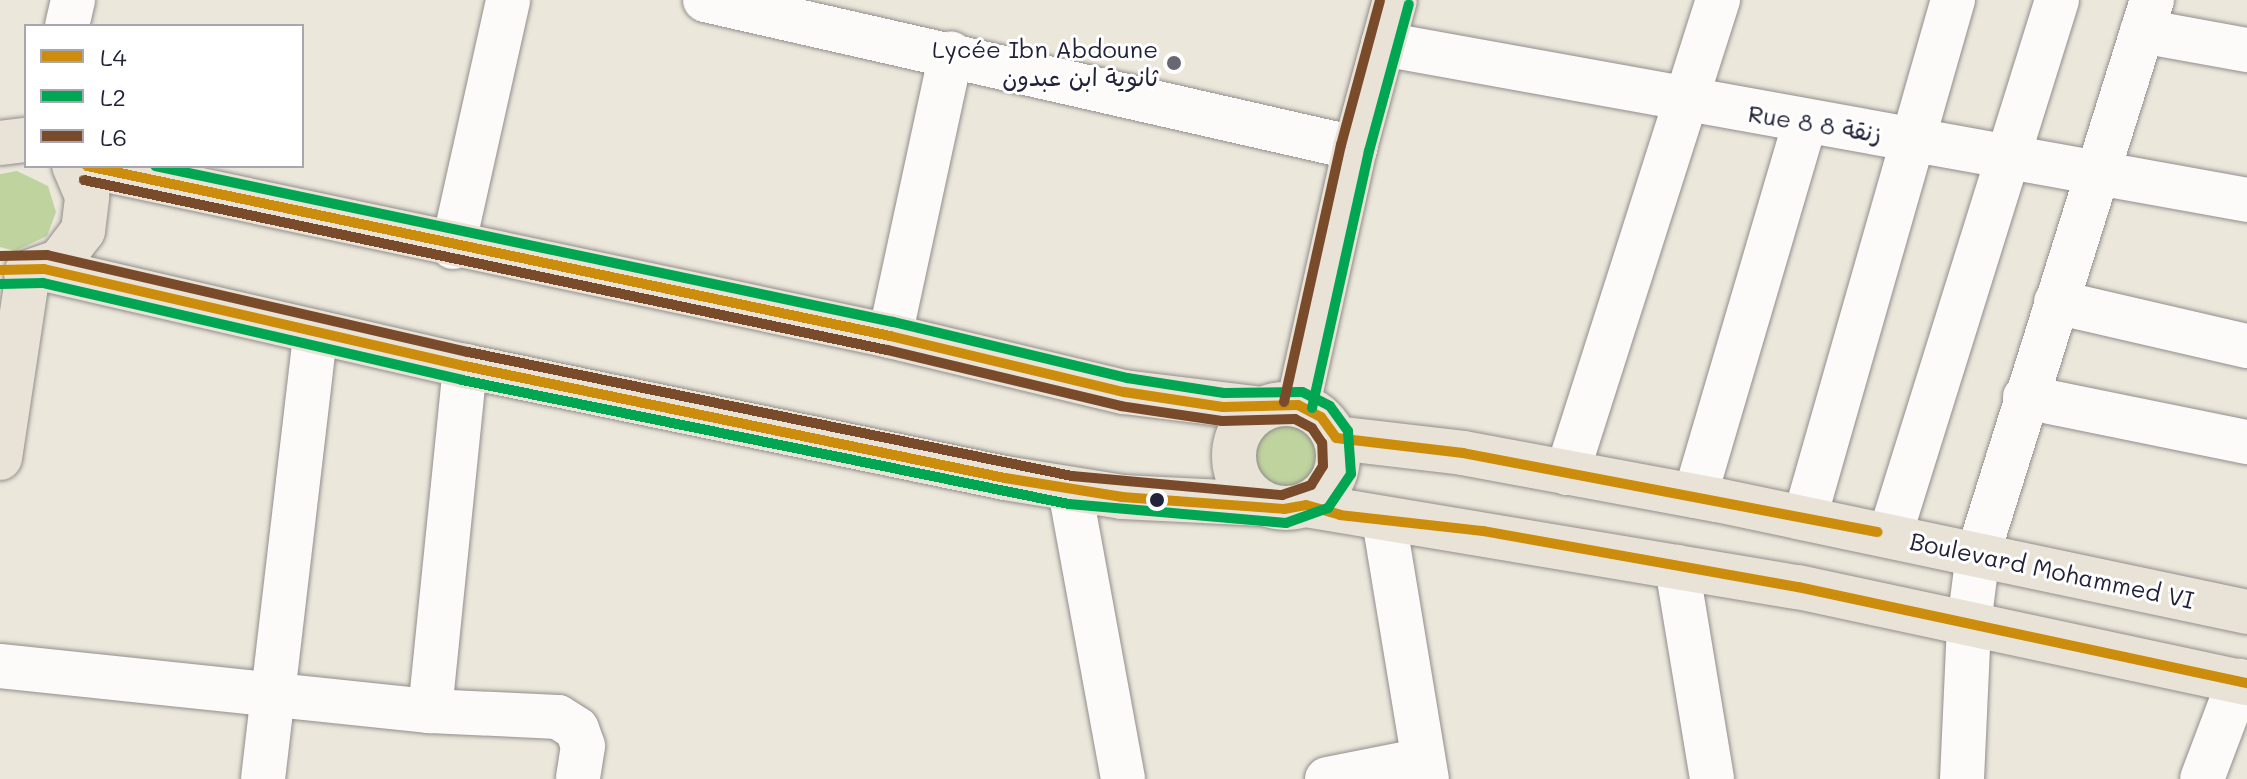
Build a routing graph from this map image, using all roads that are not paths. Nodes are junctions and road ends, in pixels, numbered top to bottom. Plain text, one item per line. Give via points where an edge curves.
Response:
1 (73, 0) edge
2 (508, 0) edge
3 (705, 0) edge
4 (1395, 0) edge
5 (1718, 0) edge
6 (1953, 0) edge
7 (2057, 0) edge
8 (2147, 16) edge
9 (67, 24) edge
10 (1383, 44) junction
11 (2247, 50) edge
12 (951, 54) junction
13 (1687, 102) junction
14 (1805, 122) junction
15 (24, 140) edge
16 (1917, 140) junction
17 (0, 143) edge
18 (1355, 148) junction
19 (2005, 157) junction
20 (75, 168) edge
21 (96, 168) edge
22 (2100, 172) junction
23 (2247, 200) edge
24 (453, 247) junction
25 (24, 271) edge
26 (2056, 302) junction
27 (315, 333) junction
28 (890, 336) junction
29 (2247, 346) edge
30 (465, 366) junction
31 (2025, 397) junction
32 (1280, 407) junction
33 (1336, 438) junction
34 (2247, 442) edge
35 (0, 458) edge
36 (1567, 473) junction
37 (1070, 490) junction
38 (1695, 496) junction
39 (1285, 504) junction
40 (1805, 517) junction
41 (1384, 520) junction
42 (1890, 535) junction
43 (1978, 554) junction
44 (1677, 567) junction
45 (2247, 612) edge
46 (1969, 624) junction
47 (0, 666) edge
48 (2243, 682) edge
49 (272, 695) junction
50 (430, 711) junction
51 (1425, 770) edge
52 (263, 779) edge
53 (578, 779) edge
54 (1123, 779) edge
55 (1327, 779) edge
56 (1712, 779) edge
57 (1962, 779) edge
58 (2202, 779) edge

1 - 9 street
2 - 24 street
3 - 12 street
4 - 10 main road
5 - 13 street
6 - 16 street
7 - 19 street
8 - 11 street
8 - 22 street
10 - 13 street, Rue 8 8 زنقة
10 - 18 main road
12 - 18 street
12 - 28 street
13 - 14 street, Rue 8 8 زنقة
13 - 36 street
14 - 16 street, Rue 8 8 زنقة
14 - 38 street
15 - 17 main road
16 - 19 street, Rue 8 8 زنقة
16 - 40 street
18 - 32 main road
19 - 22 street, Rue 8 8 زنقة
19 - 42 street
20 - 25 main road via 87,196 83,231 67,254
21 - 24 main road
22 - 23 street, Rue 8 8 زنقة
22 - 26 street
24 - 28 main road
25 - 27 main road
25 - 35 main road
26 - 29 street
26 - 31 street
27 - 30 main road
27 - 49 street
28 - 32 main road via 1124,392
30 - 37 main road
30 - 50 street
31 - 34 street
31 - 43 street
32 - 33 main road via 1321,417
32 - 39 main road via 1249,419 1234,448 1239,480
33 - 36 main road, Boulevard Mohammed VI
33 - 39 main road via 1339,454 1331,485
36 - 38 main road, Boulevard Mohammed VI
37 - 39 main road
37 - 54 street
38 - 40 main road, Boulevard Mohammed VI
39 - 41 main road
40 - 42 main road, Boulevard Mohammed VI
41 - 44 main road via 1483,531
41 - 51 street
42 - 43 main road, Boulevard Mohammed VI
43 - 45 main road, Boulevard Mohammed VI
43 - 46 street
44 - 46 main road
44 - 56 street
46 - 48 main road
46 - 57 street
47 - 49 street
48 - 58 street
49 - 50 street
49 - 52 street
50 - 53 street via 558,717 577,729 583,746
51 - 55 street

